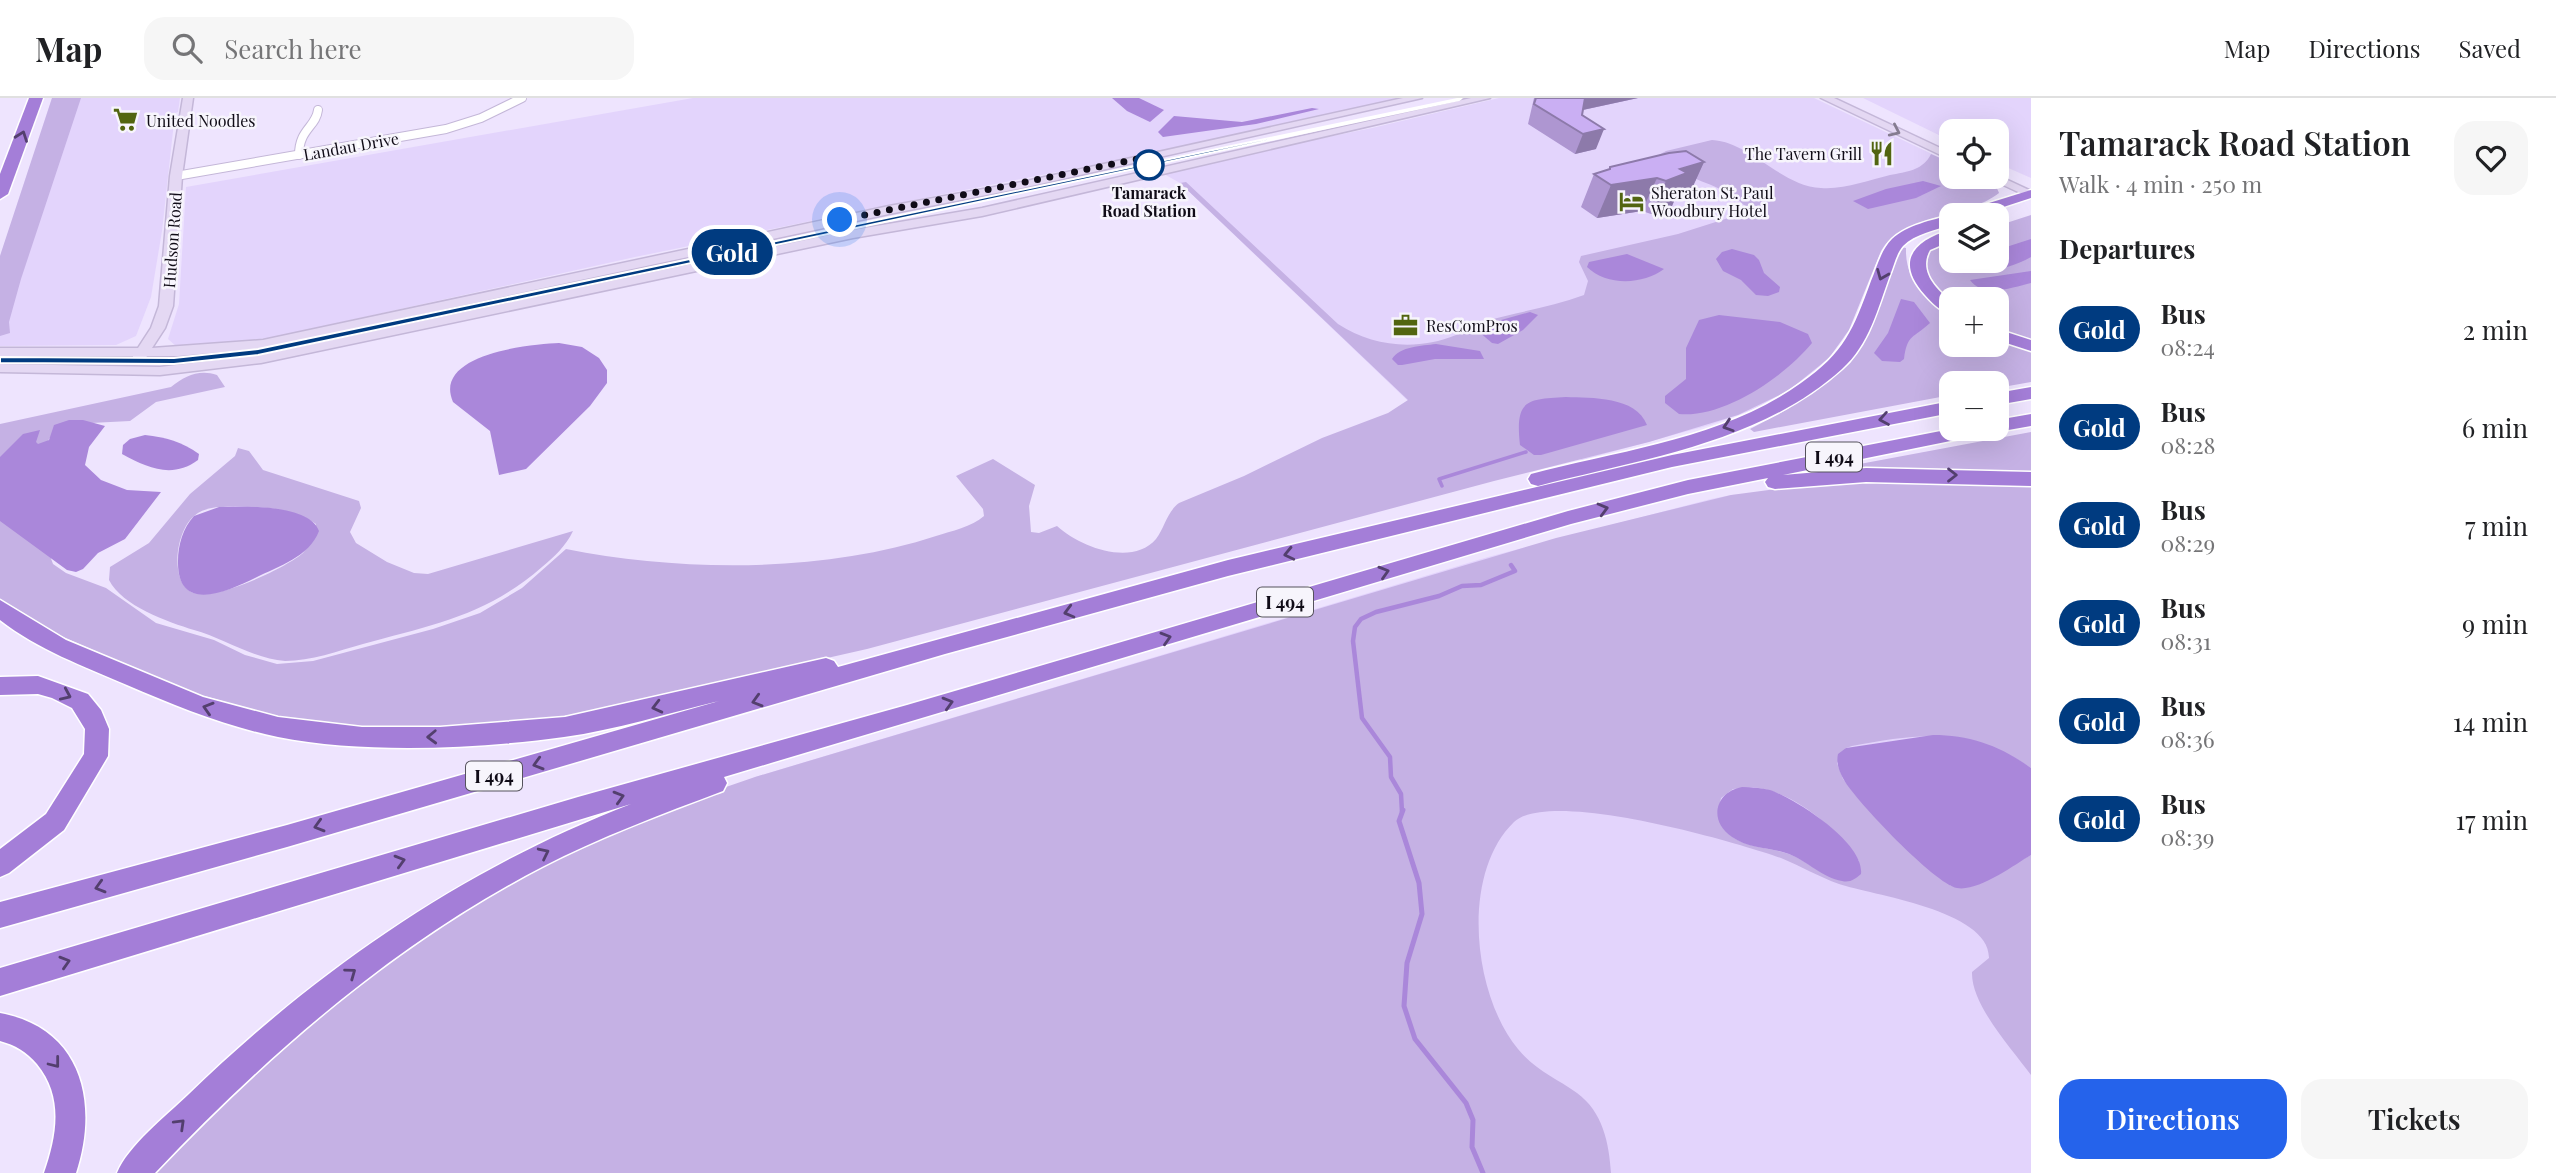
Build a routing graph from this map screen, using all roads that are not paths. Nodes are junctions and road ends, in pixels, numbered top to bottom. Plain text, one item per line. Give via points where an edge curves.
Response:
1 (36, 98) edge
2 (188, 98) edge
3 (522, 98) edge
4 (1418, 98) edge
5 (1485, 98) edge
6 (1826, 98) edge
7 (1851, 98) edge
8 (318, 110) dead end
9 (1939, 139) edge
10 (1939, 151) edge
11 (299, 155) junction
12 (8, 174) junction
13 (2009, 176) edge
14 (176, 177) junction
15 (2009, 185) edge
16 (0, 194) edge
17 (2030, 194) edge
18 (2002, 203) edge
19 (0, 206) edge
20 (2009, 211) edge
21 (1939, 224) edge
22 (1939, 240) edge
23 (1939, 299) edge
24 (2009, 338) edge
25 (2031, 346) edge
26 (0, 352) edge
27 (142, 353) junction
28 (0, 368) edge
29 (128, 371) junction
30 (2031, 393) edge
31 (2009, 397) edge
32 (1939, 409) edge
33 (2031, 420) edge
34 (2009, 424) edge
35 (1939, 437) edge
36 (2031, 479) edge
37 (1688, 486) junction
38 (1356, 539) junction
39 (0, 608) edge
40 (987, 634) junction
41 (0, 686) edge
42 (883, 722) junction
43 (0, 865) edge
44 (0, 915) edge
45 (0, 982) edge
46 (0, 1027) edge
47 (60, 1173) edge
48 (133, 1173) edge

12 -> 1 highway
2 - 14 street, Hudson Road
3 - 11 street, Landau Drive via 446,129
4 - 27 street via 293,338 221,349
5 - 29 street via 982,212 853,234 289,354 199,368
6 -> 10 street
7 - 9 street
8 - 11 street via 317,118 298,140
11 - 14 street, Landau Drive
12 - 16 highway
12 - 19 highway
13 - 17 street
14 - 27 street, Hudson Road via 166,306
15 - 17 street
17 - 18 highway
17 - 20 highway
21 -> 38 highway via 1894,245 1849,352 1822,377 1765,414 1479,496
22 - 23 highway via 1924,247 1918,260 1920,275
24 - 25 highway
26 - 27 street
27 - 29 street, Hudson Road
28 - 29 street
30 - 31 highway
32 -> 38 highway, I 494 via 1672,461
33 - 34 highway
35 - 37 highway, I 494
37 -> 36 highway via 1857,475
42 -> 37 highway, I 494
38 -> 40 highway, I 494 via 1228,568
40 -> 39 highway via 765,679 565,727 393,738 308,732 198,705 58,646
40 -> 44 highway, I 494
41 -> 43 highway via 38,685 59,691 80,701 97,729 96,756 55,822
45 -> 42 highway, I 494
48 -> 42 highway via 286,1026 346,977 454,904 569,841
46 -> 47 highway via 34,1040 60,1067 68,1084 71,1139

